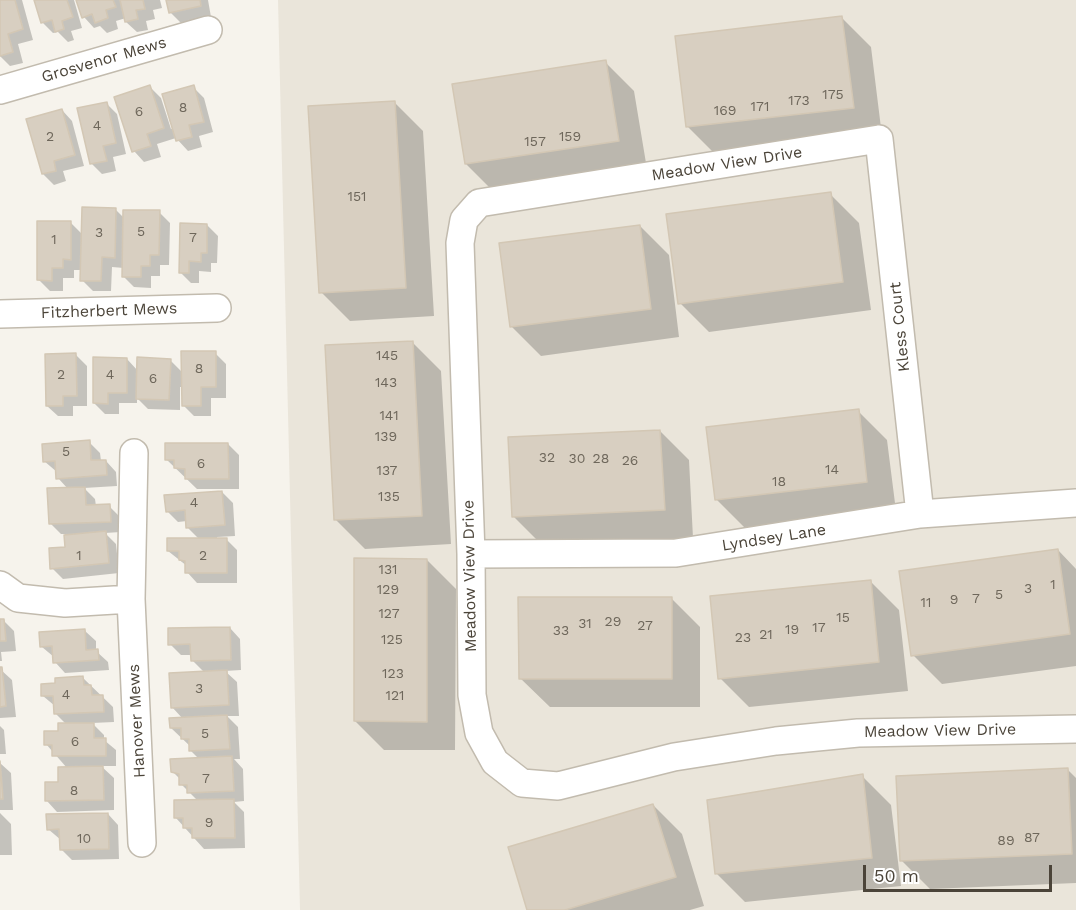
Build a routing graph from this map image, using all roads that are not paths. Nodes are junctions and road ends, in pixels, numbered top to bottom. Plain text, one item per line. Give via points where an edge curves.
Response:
1 (208, 30) dead end
2 (0, 90) edge
3 (879, 139) joint
4 (218, 308) dead end
5 (0, 314) edge
6 (134, 453) dead end
7 (1076, 503) edge
8 (920, 514) junction
9 (471, 554) junction
10 (0, 585) edge
11 (131, 599) junction
12 (1076, 729) edge
13 (142, 843) dead end

1 - 2 street, Grosvenor Mews
3 - 8 street, Kless Court
3 - 9 street, Meadow View Drive via 479,203 464,220 460,243
4 - 5 street, Fitzherbert Mews
6 - 11 street, Hanover Mews
7 - 8 street, Lyndsey Lane
8 - 9 street, Lyndsey Lane via 676,553
9 - 12 street, Meadow View Drive via 472,695 479,734 495,762 522,783 558,786 674,757 788,739 858,733
10 - 11 street via 18,598 65,603
11 - 13 street, Hanover Mews

